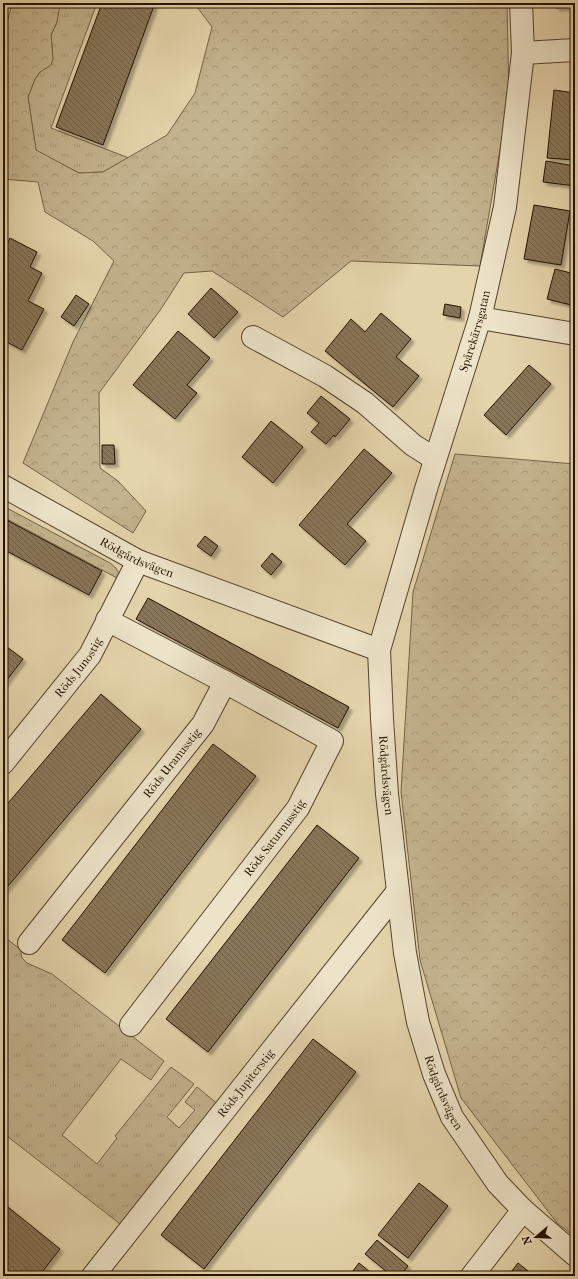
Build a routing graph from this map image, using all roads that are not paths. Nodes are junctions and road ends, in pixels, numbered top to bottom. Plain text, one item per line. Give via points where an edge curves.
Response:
1 (521, 3) edge
2 (575, 50) edge
3 (523, 53) junction
4 (480, 318) junction
5 (575, 334) edge
6 (253, 337) dead end
7 (435, 459) junction
8 (3, 486) edge
9 (138, 561) junction
10 (107, 620) junction
11 (379, 650) junction
12 (225, 682) junction
13 (3, 763) edge
14 (398, 891) junction
15 (29, 943) dead end
16 (131, 1025) dead end
17 (523, 1210) junction
18 (575, 1255) edge
19 (93, 1276) edge
20 (472, 1276) edge

1 - 3 street, Spårekärrsgatan
2 - 3 street
3 - 4 street, Spårekärrsgatan via 505,207
4 - 5 street
4 - 7 street, Spårekärrsgatan
6 - 7 street via 325,376 365,403 413,445
7 - 11 street, Spårekärrsgatan
8 - 9 street, Rödgårdsvägen
9 - 10 street, Röds Junostig
9 - 11 street, Rödgårdsvägen
10 - 12 street
10 - 13 street, Röds Junostig via 90,655
11 - 14 street, Rödgårdsvägen via 387,794
12 - 15 street, Röds Uranusstig via 203,724
12 - 16 street, Röds Saturnusstig via 332,741 298,808
14 - 17 street, Rödgårdsvägen via 405,953 418,1022 434,1074 452,1117 498,1184
14 - 19 street, Röds Jupiterstig
17 - 18 street, Rödgårdsvägen
17 - 20 street

